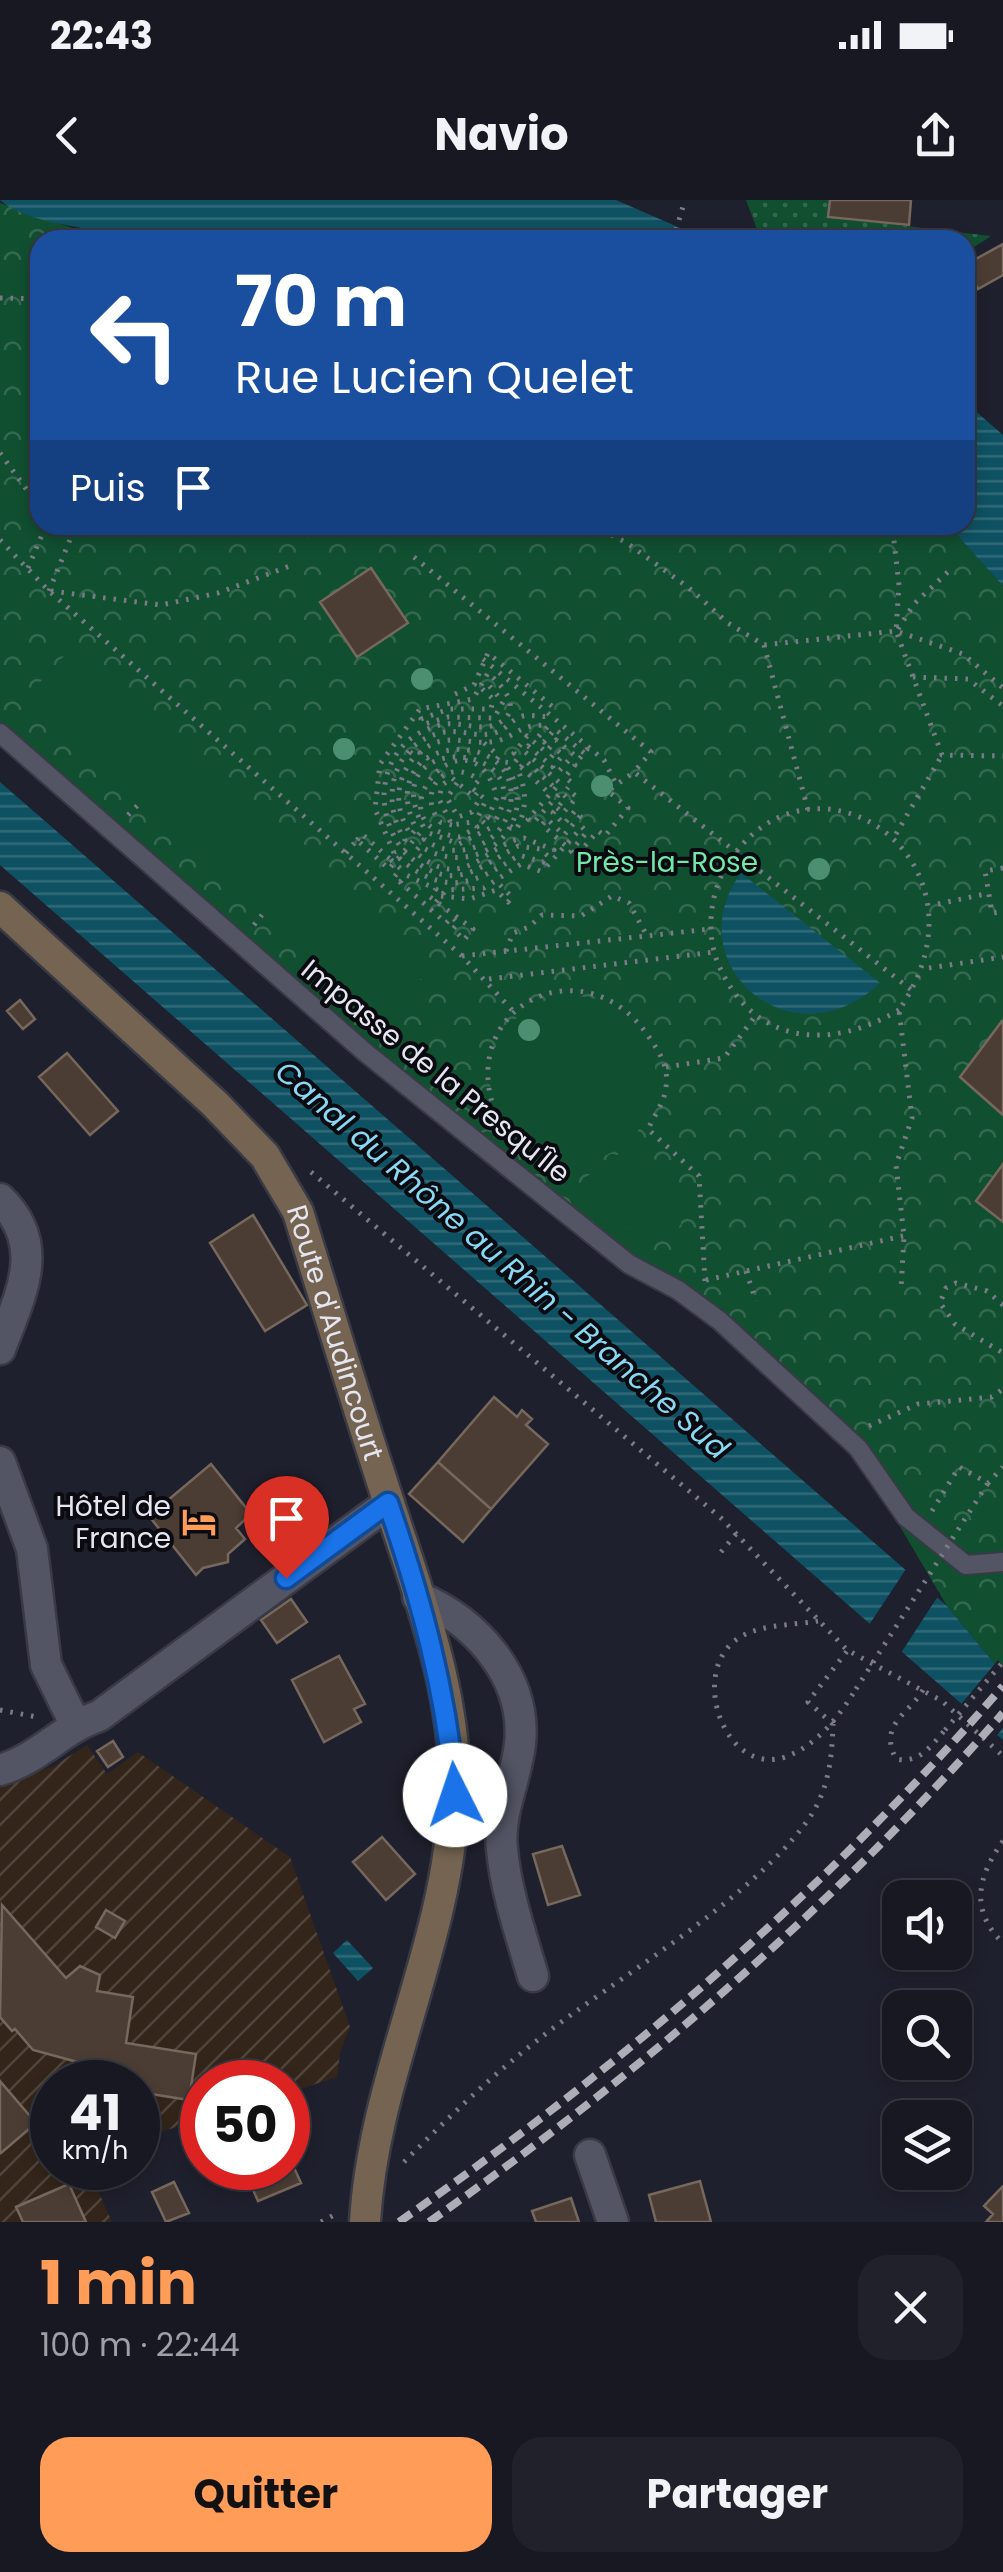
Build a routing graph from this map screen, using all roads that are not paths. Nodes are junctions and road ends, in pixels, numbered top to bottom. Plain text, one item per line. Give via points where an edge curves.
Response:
1 (0, 734) edge
2 (0, 906) edge
3 (0, 1198) edge
4 (0, 1350) edge
5 (0, 1462) edge
6 (388, 1503) junction
7 (1003, 1562) edge
8 (418, 1597) junction
9 (75, 1724) junction
10 (0, 1770) edge
11 (533, 1976) dead end
12 (590, 2155) dead end
13 (365, 2216) edge
14 (613, 2222) edge

1 - 7 lane, Impasse de la Presqu'Île via 366,1053 630,1264 678,1290 847,1437 921,1530 966,1565
2 - 6 main road, Route d'Audincourt via 265,1156 298,1212
3 - 4 street via 26,1233 26,1273
5 - 9 street via 32,1549 46,1665
6 - 8 main road, Route d'Audincourt
6 - 9 street via 99,1716
8 - 11 street via 470,1628 509,1679 519,1707 520,1744 502,1847
8 - 13 main road, Route d'Audincourt via 438,1672 455,1795 440,1901
9 - 10 street via 25,1763
12 - 14 street

